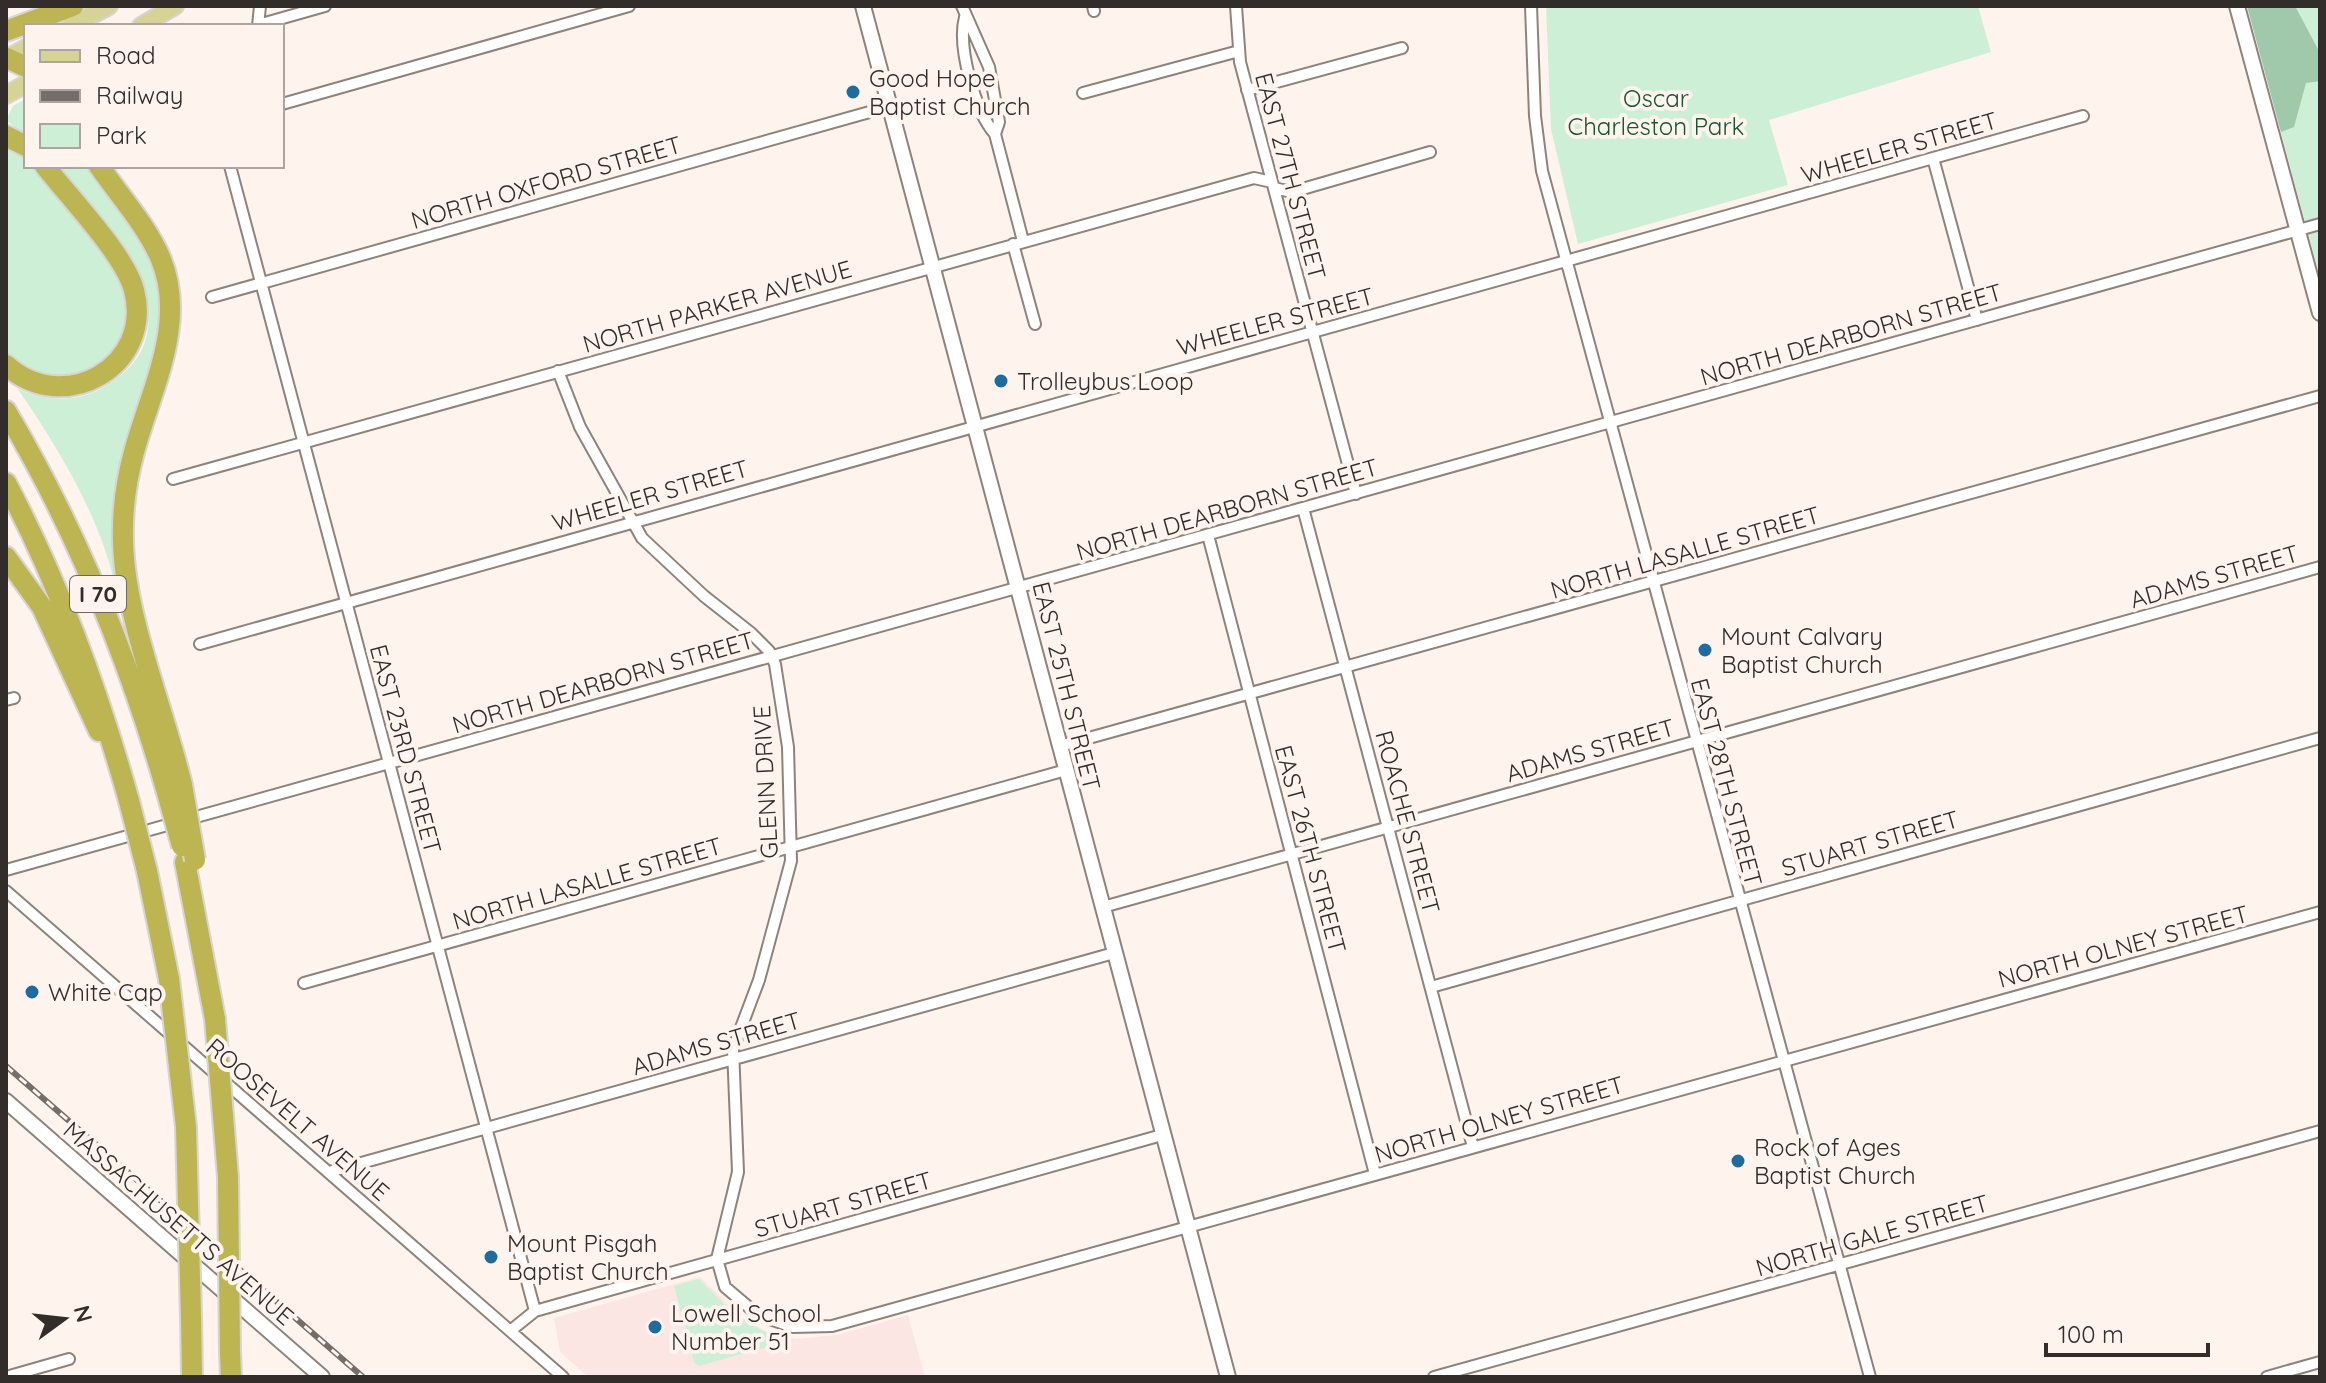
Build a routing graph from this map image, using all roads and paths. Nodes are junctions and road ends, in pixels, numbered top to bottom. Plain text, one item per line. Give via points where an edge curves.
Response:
1 (73, 6) edge
2 (109, 6) edge
3 (175, 6) edge
4 (325, 6) edge
5 (629, 6) edge
6 (863, 6) edge
7 (1236, 6) edge
8 (1531, 6) edge
9 (2237, 6) edge
10 (964, 12) edge
11 (25, 24) edge
12 (74, 24) edge
13 (144, 24) edge
14 (265, 24) edge
15 (1402, 48) dead end
16 (24, 49) edge
17 (1239, 51) junction
18 (6, 58) edge
19 (24, 85) edge
20 (1247, 90) junction
21 (1083, 93) dead end
22 (6, 95) edge
23 (284, 103) edge
24 (891, 106) junction
25 (2083, 116) dead end
26 (995, 134) junction
27 (6, 136) edge
28 (24, 145) edge
29 (1430, 152) dead end
30 (1933, 158) junction
31 (47, 168) edge
32 (100, 168) edge
33 (231, 168) edge
34 (1273, 185) junction
35 (2320, 224) edge
36 (2297, 230) junction
37 (1018, 243) junction
38 (1566, 261) junction
39 (933, 265) junction
40 (261, 283) junction
41 (212, 297) dead end
42 (2320, 313) edge
43 (1977, 320) junction
44 (1035, 324) dead end
45 (1312, 331) junction
46 (6, 365) edge
47 (558, 371) junction
48 (2320, 396) edge
49 (6, 411) edge
50 (1610, 422) junction
51 (975, 425) junction
52 (304, 442) junction
53 (173, 479) dead end
54 (6, 483) edge
55 (1356, 494) junction
56 (1303, 508) junction
57 (632, 521) junction
58 (1208, 535) junction
59 (6, 557) edge
60 (2320, 567) edge
61 (1654, 582) junction
62 (1019, 587) junction
63 (346, 601) junction
64 (200, 644) dead end
65 (772, 655) junction
66 (1347, 667) junction
67 (1250, 694) junction
68 (2320, 738) edge
69 (1696, 741) junction
70 (1060, 746) junction
71 (389, 763) junction
72 (1066, 770) junction
73 (174, 787) junction
74 (129, 801) junction
75 (1388, 827) junction
76 (792, 846) junction
77 (1291, 854) junction
78 (6, 870) edge
79 (6, 891) edge
80 (1738, 901) junction
81 (1103, 907) junction
82 (2320, 912) edge
83 (438, 945) junction
84 (1114, 953) junction
85 (304, 983) dead end
86 (1431, 987) junction
87 (733, 1060) junction
88 (1781, 1061) junction
89 (6, 1101) edge
90 (486, 1128) junction
91 (2320, 1131) edge
92 (1162, 1135) junction
93 (1473, 1147) junction
94 (329, 1172) junction
95 (1375, 1174) junction
96 (1185, 1226) junction
97 (717, 1259) junction
98 (1838, 1265) junction
99 (535, 1311) junction
100 (510, 1331) junction
101 (69, 1359) dead end
102 (2320, 1362) edge
103 (6, 1377) edge
104 (192, 1377) edge
105 (231, 1377) edge
106 (322, 1377) edge
107 (563, 1377) edge
108 (1228, 1377) edge
109 (1434, 1377) edge
110 (1870, 1377) edge
111 (2267, 1377) edge

1 - 11 highway
2 - 12 main road
3 - 13 main road
4 - 14 street
5 - 23 street
6 - 24 street, EAST 25TH STREET
7 - 17 street, EAST 27TH STREET
8 - 38 street, EAST 28TH STREET via 1538,151
9 - 36 street
10 - 26 street via 969,73
10 - 26 street via 989,67 999,122
15 - 20 street
16 - 18 main road
17 - 20 street, EAST 27TH STREET
17 - 21 street
19 - 22 main road
20 - 34 street, EAST 27TH STREET
24 - 39 street, EAST 25TH STREET
24 - 40 street, NORTH OXFORD STREET
25 - 30 street, WHEELER STREET
26 - 37 street
27 - 28 highway
29 - 34 street, NORTH PARKER AVENUE via 1292,192
30 - 38 street, WHEELER STREET
30 - 43 street
31 - 46 highway via 128,273 136,298 136,329 114,367 83,385 39,384
32 - 73 highway via 153,245 171,301 169,333 130,469 123,540
33 - 40 street, EAST 23RD STREET
34 - 37 street, NORTH PARKER AVENUE via 1256,177
34 - 45 street, EAST 27TH STREET
35 - 36 street, NORTH DEARBORN STREET
36 - 42 street
36 - 43 street, NORTH DEARBORN STREET
37 - 39 street, NORTH PARKER AVENUE
37 - 44 street
38 - 45 street, WHEELER STREET
38 - 50 street, EAST 28TH STREET
39 - 47 street, NORTH PARKER AVENUE
39 - 51 street, EAST 25TH STREET
40 - 41 street, NORTH OXFORD STREET
40 - 52 street, EAST 23RD STREET
43 - 50 street, NORTH DEARBORN STREET
45 - 51 street, WHEELER STREET
45 - 55 street, EAST 27TH STREET
47 - 52 street, NORTH PARKER AVENUE
47 - 57 street via 576,418
48 - 61 street, NORTH LASALLE STREET
49 - 73 highway, I 70 via 103,604
50 - 55 street, NORTH DEARBORN STREET
50 - 61 street, EAST 28TH STREET
51 - 57 street, WHEELER STREET
51 - 62 street, EAST 25TH STREET
52 - 53 street, NORTH PARKER AVENUE
52 - 63 street, EAST 23RD STREET
54 - 74 highway, I 70 via 76,633
55 - 56 street, NORTH DEARBORN STREET
56 - 58 street, NORTH DEARBORN STREET
56 - 66 street, ROACHE STREET
57 - 63 street, WHEELER STREET
57 - 65 street via 659,555
58 - 62 street, NORTH DEARBORN STREET
58 - 67 street, EAST 26TH STREET
59 - 74 highway via 42,607
60 - 69 street, ADAMS STREET
61 - 66 street, NORTH LASALLE STREET
61 - 69 street, EAST 28TH STREET
62 - 65 street, NORTH DEARBORN STREET
62 - 70 street, EAST 25TH STREET
63 - 64 street, WHEELER STREET
63 - 71 street, EAST 23RD STREET
65 - 71 street, NORTH DEARBORN STREET
65 - 76 street, GLENN DRIVE via 788,747
66 - 67 street, NORTH LASALLE STREET
66 - 75 street, ROACHE STREET
67 - 70 street, NORTH LASALLE STREET
67 - 77 street, EAST 26TH STREET
68 - 80 street, STUART STREET
69 - 75 street, ADAMS STREET
69 - 80 street, EAST 28TH STREET
70 - 72 street, EAST 25TH STREET
71 - 78 street, NORTH DEARBORN STREET
71 - 83 street, EAST 23RD STREET
72 - 76 street, NORTH LASALLE STREET
72 - 81 street, EAST 25TH STREET
73 - 105 highway, I 70, bridge via 215,1019 227,1151
74 - 104 highway, I 70, bridge via 169,979 186,1127
75 - 77 street, ADAMS STREET
75 - 86 street, ROACHE STREET
76 - 83 street, NORTH LASALLE STREET
76 - 87 street, GLENN DRIVE via 789,876
77 - 81 street, ADAMS STREET
77 - 95 street, EAST 26TH STREET
79 - 94 street, ROOSEVELT AVENUE
80 - 86 street, STUART STREET
80 - 88 street, EAST 28TH STREET
81 - 84 street, EAST 25TH STREET
82 - 88 street, NORTH OLNEY STREET
83 - 85 street, NORTH LASALLE STREET
83 - 90 street, EAST 23RD STREET
84 - 87 street, ADAMS STREET
84 - 92 street, EAST 25TH STREET
86 - 93 street, ROACHE STREET
87 - 90 street, ADAMS STREET
87 - 97 street, GLENN DRIVE via 738,1172
88 - 93 street, NORTH OLNEY STREET
88 - 98 street, EAST 28TH STREET
89 - 106 street, MASSACHUSETTS AVENUE
90 - 94 street, ADAMS STREET
90 - 99 street, EAST 23RD STREET
91 - 98 street, NORTH GALE STREET
92 - 96 street, EAST 25TH STREET
92 - 97 street, STUART STREET
93 - 95 street, NORTH OLNEY STREET
94 - 100 street, ROOSEVELT AVENUE
95 - 96 street, NORTH OLNEY STREET
96 - 97 street, NORTH OLNEY STREET via 819,1328 784,1326 758,1315 725,1287
96 - 108 street, EAST 25TH STREET
97 - 99 street, STUART STREET
98 - 109 street, NORTH GALE STREET
98 - 110 street, EAST 28TH STREET
99 - 100 street
100 - 107 street, ROOSEVELT AVENUE
101 - 103 street
102 - 111 street

